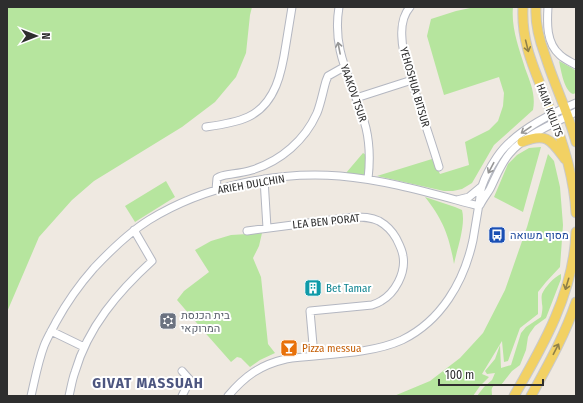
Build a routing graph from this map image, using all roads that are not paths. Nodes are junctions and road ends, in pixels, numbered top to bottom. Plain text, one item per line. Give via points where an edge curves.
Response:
1 (292, 7) edge
2 (338, 7) edge
3 (410, 7) edge
4 (523, 7) edge
5 (536, 7) edge
6 (548, 7) edge
7 (576, 65) edge
8 (344, 67) junction
9 (412, 80) junction
10 (356, 98) junction
11 (576, 103) edge
12 (570, 112) edge
13 (554, 118) junction
14 (206, 127) dead end
15 (522, 142) junction
16 (576, 142) edge
17 (568, 162) junction
18 (439, 167) dead end
19 (264, 179) junction
20 (368, 179) junction
21 (481, 187) junction
22 (216, 190) junction
23 (457, 200) junction
24 (478, 206) junction
25 (576, 213) edge
26 (267, 228) junction
27 (134, 230) junction
28 (247, 231) dead end
29 (576, 232) edge
30 (576, 302) edge
31 (51, 331) junction
32 (84, 347) junction
33 (314, 356) junction
34 (182, 371) dead end
35 (31, 396) edge
36 (69, 396) edge
37 (182, 396) edge
38 (228, 396) edge
39 (514, 396) edge
40 (531, 396) edge

1 - 14 street via 282,69 270,98 262,108 249,117
8 -> 2 street, YAAKOV TSUR via 338,43
3 - 9 street, YEHOSHUA BITSUR via 403,22 402,41
4 -> 13 main road, HAIM KULITS via 526,43
5 - 12 main road, HAIM KULITS via 536,23 549,68
6 - 7 street via 548,30 553,46 560,56
8 - 10 street, YAAKOV TSUR
8 - 22 street via 328,76 312,123 298,141 278,158 260,167 221,175 217,178
9 - 10 street
9 - 18 street, YEHOSHUA BITSUR
10 - 20 street, YAAKOV TSUR via 368,140
11 - 12 street
12 - 13 street
12 - 16 main road, HAIM KULITS
13 - 15 street via 545,128
13 - 17 main road, HAIM KULITS
13 -> 21 street via 526,130 510,142 498,156
15 - 17 main road via 532,138 544,138 551,142
15 - 24 street via 500,166 489,191
17 - 25 main road, HAIM KULITS
19 - 20 street, ARIEH DULCHIN via 338,176
19 - 22 street, ARIEH DULCHIN
19 - 26 street
20 - 23 street, ARIEH DULCHIN
21 - 23 street via 469,197
21 - 24 street
22 - 27 street, ARIEH DULCHIN via 169,209
23 - 24 street, ARIEH DULCHIN
24 - 33 street via 472,242 461,277 448,301 434,317 414,333 388,345 355,352
26 - 28 street, LEA BEN PORAT
26 - 33 street, LEA BEN PORAT via 367,217 387,227 401,246 401,277 381,302 310,311
27 - 31 street, ARIEH DULCHIN via 103,258 79,286
27 - 32 street via 152,261 109,305
29 -> 39 main road via 570,274 556,317
40 -> 30 main road via 569,323
31 - 32 street
31 - 35 street, ARIEH DULCHIN via 44,346
32 - 36 street
33 - 38 street via 275,361 261,367
34 - 37 street via 190,380

